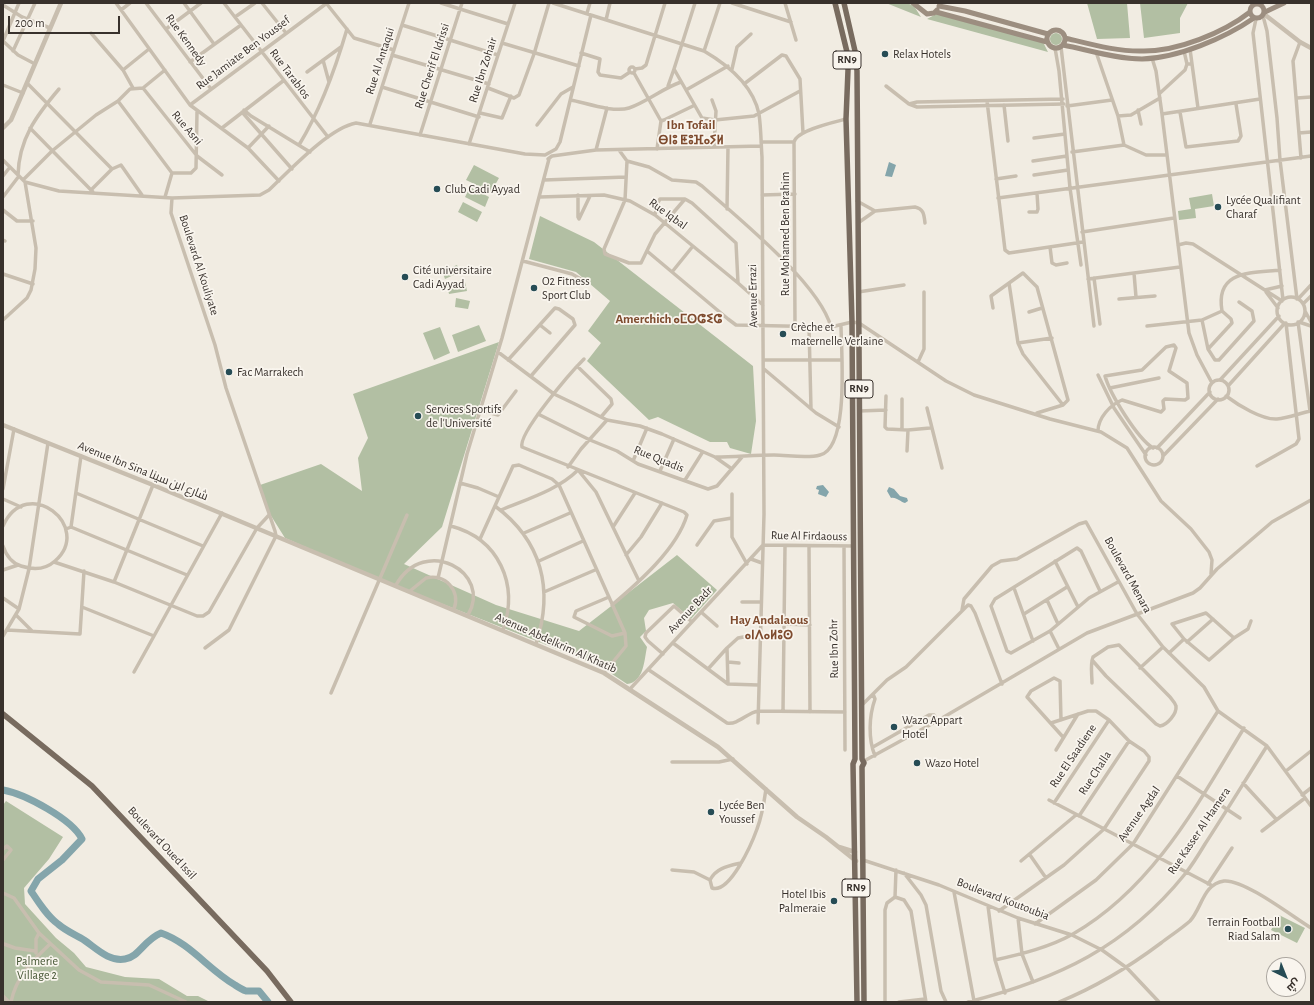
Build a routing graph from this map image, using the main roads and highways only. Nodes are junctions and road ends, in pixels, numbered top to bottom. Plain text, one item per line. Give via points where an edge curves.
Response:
1 (835, 3) edge
2 (844, 3) edge
3 (913, 3) edge
4 (921, 3) edge
5 (1284, 3) edge
6 (938, 4) edge
7 (1259, 4) edge
8 (922, 10) junction
9 (936, 12) junction
10 (1250, 12) junction
11 (1264, 14) junction
12 (1255, 18) junction
13 (1048, 34) junction
14 (1065, 38) junction
15 (1047, 42) junction
16 (1062, 46) junction
17 (3, 714) edge
18 (860, 760) junction
19 (855, 767) junction
20 (862, 768) junction
21 (291, 1002) edge
22 (857, 1002) edge
23 (864, 1002) edge

1 - 18 main road, RN9 via 848,70 846,119
2 - 18 main road, RN9 via 855,51 856,71 862,705
3 - 8 main road
4 - 8 main road
5 - 11 main road
6 - 9 main road
6 - 13 main road
7 - 10 main road via 1251,8
7 - 11 main road
8 - 9 main road via 928,14
9 - 15 main road
10 - 12 main road
10 - 14 main road via 1200,39 1151,51 1128,50
11 - 12 main road
12 - 16 main road via 1190,49 1152,58 1134,58
13 - 14 main road via 1058,30
13 - 15 main road
14 - 16 main road
15 - 16 main road via 1054,48
17 - 21 main road, Boulevard Oued Issil via 92,786 267,971
18 - 19 main road, RN9 via 853,764
18 - 20 main road, RN9
19 - 20 main road
19 - 22 main road, RN9
20 - 23 main road, RN9

